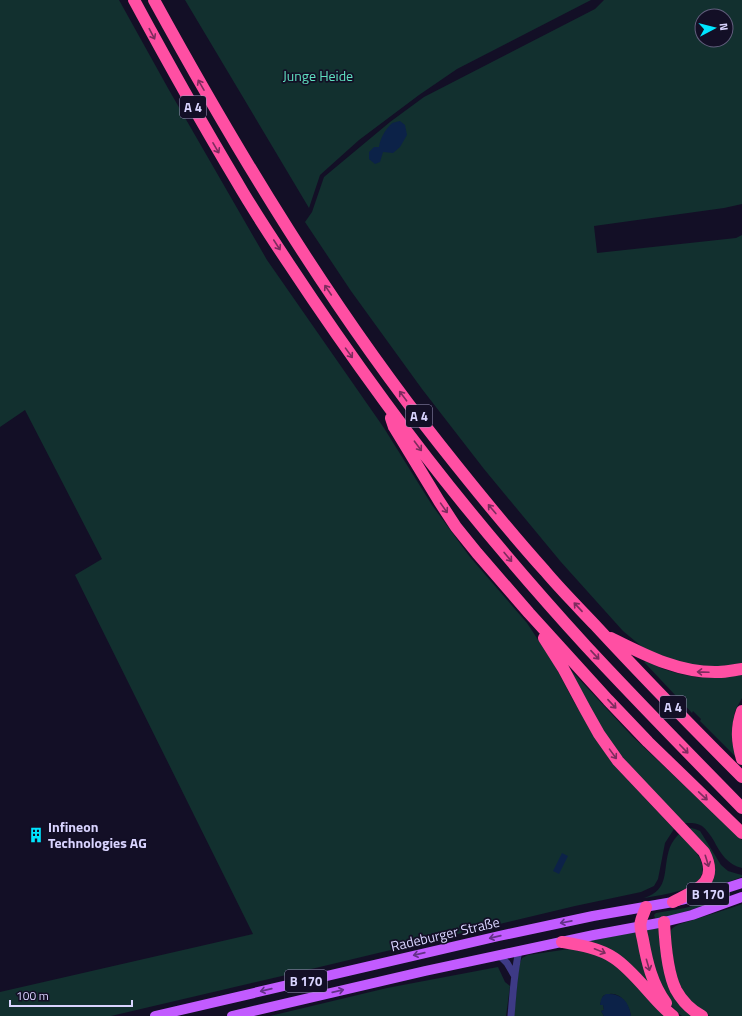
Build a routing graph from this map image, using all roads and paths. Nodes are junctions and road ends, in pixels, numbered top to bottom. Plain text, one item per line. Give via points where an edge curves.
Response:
1 (134, 0) edge
2 (154, 0) edge
3 (386, 404) junction
4 (529, 613) junction
5 (604, 635) junction
6 (742, 669) edge
7 (742, 711) edge
8 (742, 759) edge
9 (742, 777) edge
10 (742, 808) edge
11 (742, 833) edge
12 (742, 883) edge
13 (742, 897) edge
14 (674, 902) junction
15 (646, 907) junction
16 (664, 922) junction
17 (640, 927) junction
18 (562, 942) junction
19 (519, 951) junction
20 (499, 955) junction
21 (514, 975) junction
22 (154, 1016) edge
23 (232, 1016) edge
24 (511, 1016) edge
25 (673, 1016) edge
26 (676, 1016) edge
27 (702, 1016) edge

1 -> 3 highway, A 4 via 177,81 255,212
5 -> 2 highway, A 4 via 492,510 440,445 356,331 261,186
3 -> 4 highway via 394,427 438,501 477,553
3 -> 10 highway, A 4 via 476,520 534,587 586,646
4 -> 11 highway via 648,742
4 -> 14 highway via 618,761 704,852 710,872 708,879 703,885
6 -> 5 highway via 719,672 675,667
5 - 9 highway, A 4
7 - 8 highway via 738,722 738,746
12 - 14 main road, Radeburger Straße / B 170
13 - 16 main road, B 170
14 - 15 main road, Radeburger Straße / B 170
15 - 17 highway
15 -> 22 main road, Radeburger Straße / B 170 via 499,936
16 - 17 main road, B 170
16 - 27 highway via 669,965 676,989 682,1000
17 - 18 main road, B 170
17 -> 26 highway via 654,983
18 - 19 main road, B 170
18 -> 25 highway via 592,948 614,958
19 - 20 main road, B 170
19 - 21 street
20 - 21 street
23 -> 20 main road, B 170
21 - 24 street

